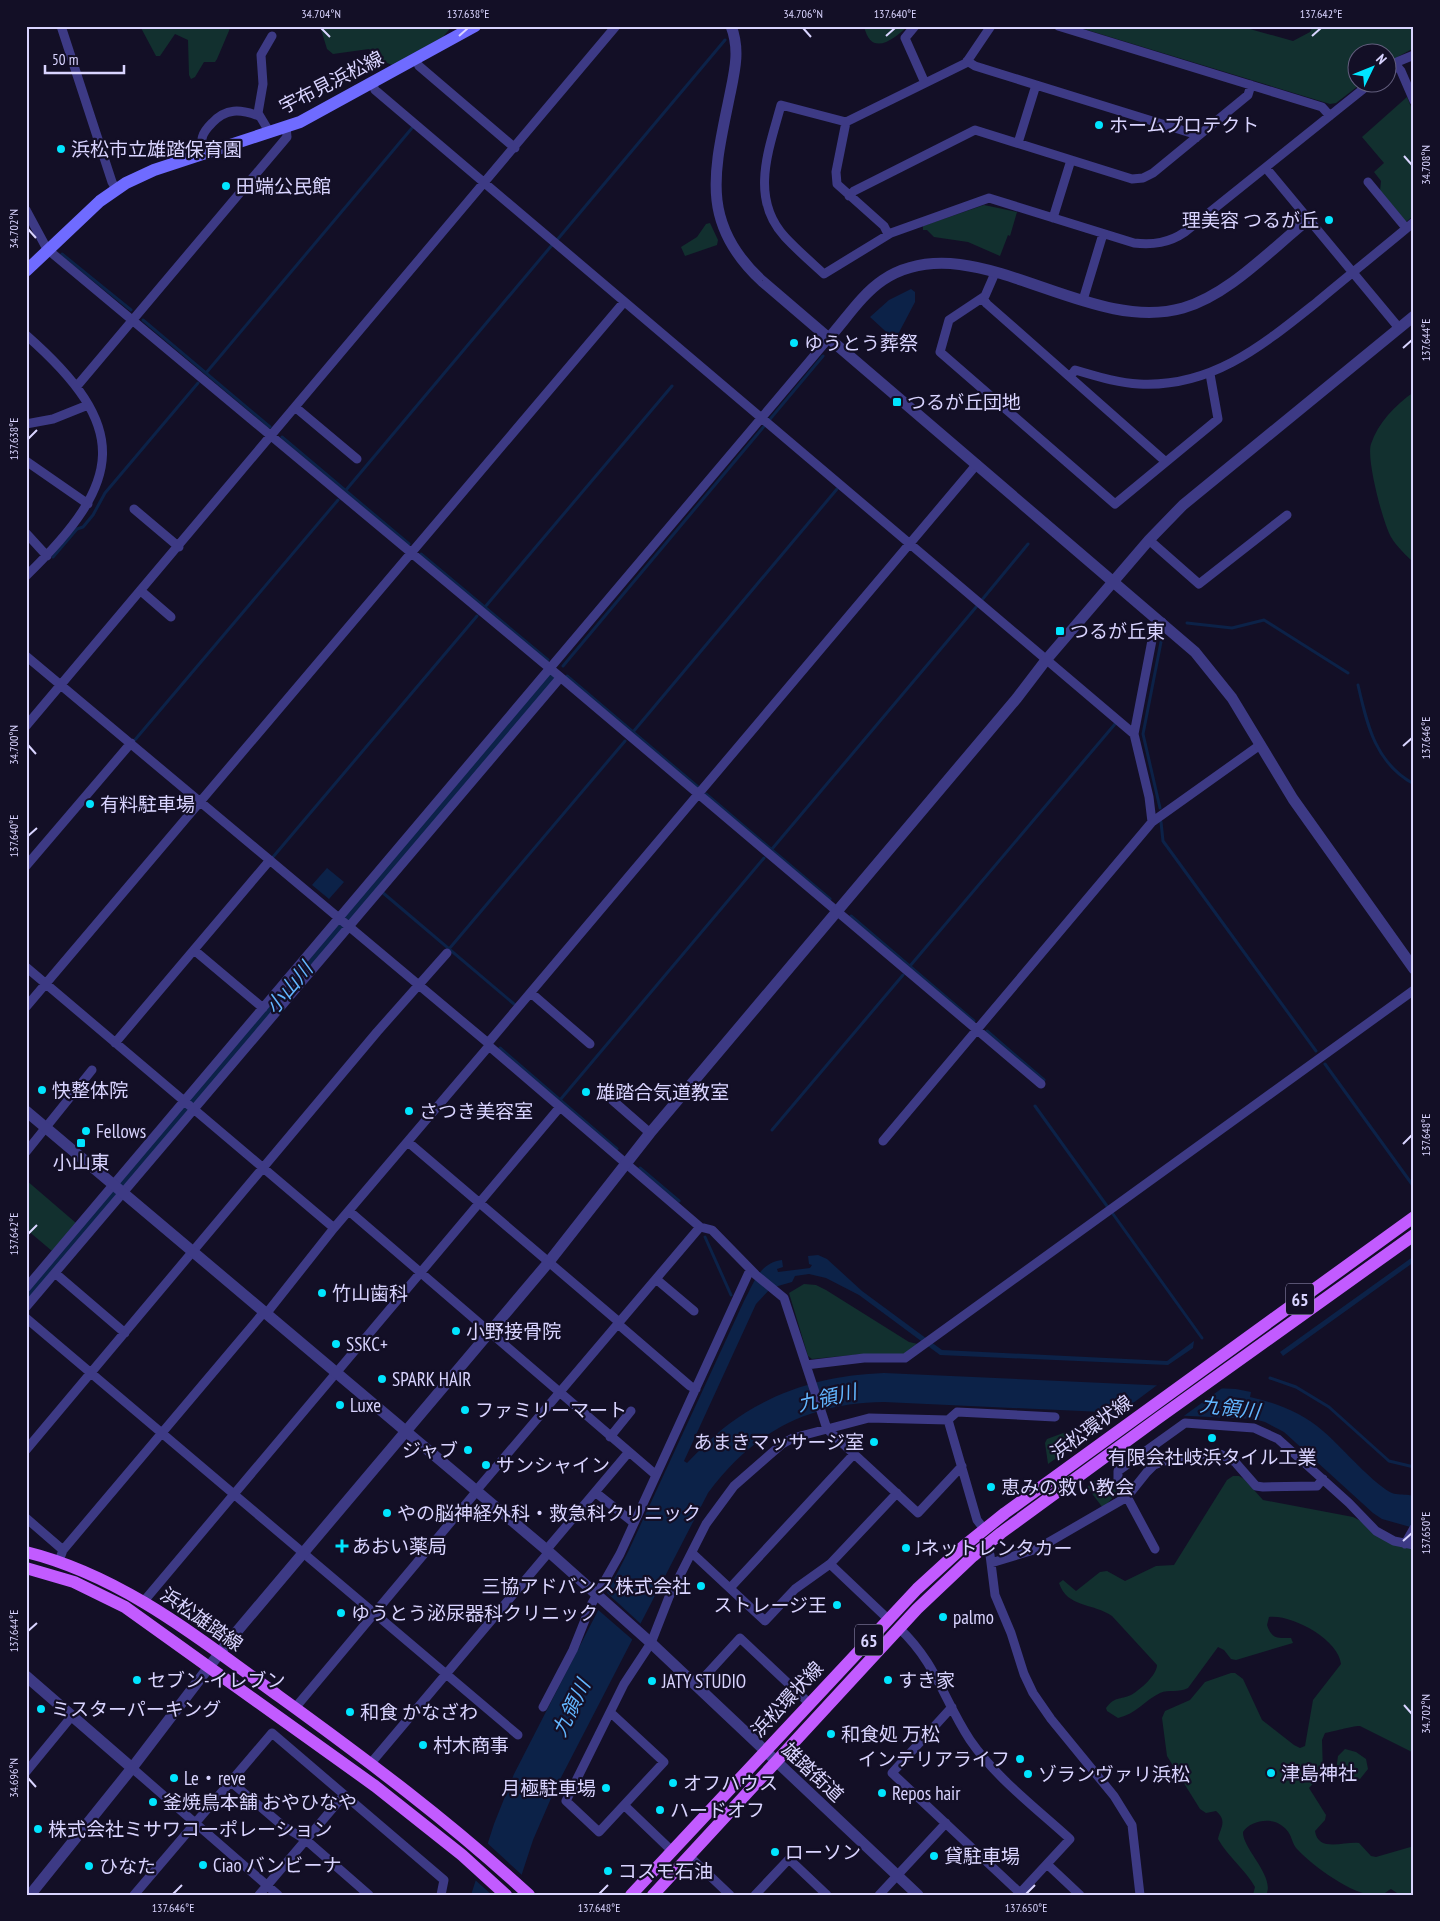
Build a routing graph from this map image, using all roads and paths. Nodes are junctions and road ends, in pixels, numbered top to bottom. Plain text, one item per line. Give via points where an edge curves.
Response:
1 (61, 26) edge
2 (475, 26) edge
3 (616, 26) edge
4 (731, 26) edge
5 (916, 26) edge
6 (991, 26) edge
7 (1058, 26) edge
8 (458, 31) edge
9 (272, 36) dead end
10 (1414, 55) edge
11 (415, 59) junction
12 (967, 61) junction
13 (1398, 63) edge
14 (1398, 68) edge
15 (372, 83) junction
16 (925, 83) junction
17 (1036, 85) junction
18 (1251, 85) junction
19 (1360, 92) edge
20 (1414, 101) edge
21 (259, 116) junction
22 (1330, 116) junction
23 (846, 122) junction
24 (286, 127) junction
25 (270, 133) junction
26 (1196, 138) junction
27 (1018, 143) junction
28 (515, 148) junction
29 (204, 154) junction
30 (1071, 160) junction
31 (1266, 168) junction
32 (1368, 182) dead end
33 (485, 183) junction
34 (116, 189) junction
35 (849, 196) junction
36 (26, 210) edge
37 (1053, 218) junction
38 (1309, 219) junction
39 (1414, 222) edge
40 (1406, 228) junction
41 (888, 234) junction
42 (1104, 234) junction
43 (48, 249) junction
44 (26, 271) edge
45 (1352, 272) junction
46 (995, 273) junction
47 (982, 298) junction
48 (1083, 300) junction
49 (624, 302) junction
50 (1414, 316) edge
51 (134, 320) junction
52 (1400, 328) junction
53 (26, 336) edge
54 (829, 338) junction
55 (1210, 374) junction
56 (1070, 377) junction
57 (77, 386) junction
58 (88, 405) junction
59 (296, 407) junction
60 (765, 422) junction
61 (26, 424) edge
62 (272, 436) junction
63 (357, 459) dead end
64 (26, 461) edge
65 (1166, 462) junction
66 (977, 464) junction
67 (88, 504) junction
68 (134, 509) dead end
69 (1287, 515) dead end
70 (26, 533) edge
71 (1149, 540) junction
72 (909, 544) junction
73 (178, 547) junction
74 (412, 553) junction
75 (47, 556) junction
76 (26, 576) edge
77 (1114, 581) junction
78 (141, 591) junction
79 (172, 617) dead end
80 (1162, 622) junction
81 (26, 656) edge
82 (1046, 660) junction
83 (551, 670) junction
84 (560, 678) junction
85 (61, 685) junction
86 (26, 726) edge
87 (1134, 734) junction
88 (131, 743) junction
89 (1260, 745) junction
90 (698, 795) junction
91 (200, 802) junction
92 (441, 810) junction
93 (1152, 822) junction
94 (270, 860) junction
95 (26, 866) edge
96 (837, 912) junction
97 (345, 923) junction
98 (194, 950) junction
99 (447, 953) dead end
100 (317, 956) junction
101 (26, 967) edge
102 (1414, 969) edge
103 (46, 984) junction
104 (420, 985) junction
105 (1414, 990) edge
106 (531, 993) junction
107 (26, 1008) edge
108 (263, 1008) junction
109 (977, 1030) junction
110 (115, 1043) junction
111 (489, 1044) junction
112 (590, 1044) dead end
113 (92, 1070) dead end
114 (1041, 1084) dead end
115 (603, 1092) dead end
116 (190, 1104) junction
117 (560, 1106) junction
118 (26, 1111) edge
119 (47, 1128) junction
120 (650, 1133) junction
121 (884, 1141) dead end
122 (408, 1142) junction
123 (26, 1152) edge
124 (626, 1164) junction
125 (264, 1168) junction
126 (118, 1189) junction
127 (478, 1203) junction
128 (349, 1211) junction
129 (1414, 1217) edge
130 (334, 1228) junction
131 (700, 1228) junction
132 (1414, 1235) edge
133 (193, 1252) junction
134 (548, 1263) junction
135 (419, 1272) junction
136 (753, 1272) junction
137 (55, 1273) junction
138 (656, 1279) junction
139 (26, 1288) edge
140 (26, 1307) edge
141 (694, 1311) dead end
142 (265, 1313) junction
143 (26, 1318) edge
144 (619, 1323) junction
145 (125, 1333) junction
146 (490, 1333) junction
147 (806, 1365) junction
148 (334, 1372) junction
149 (91, 1373) junction
150 (696, 1389) junction
151 (559, 1393) junction
152 (631, 1411) dead end
153 (1055, 1417) dead end
154 (948, 1420) junction
155 (827, 1429) junction
156 (405, 1432) junction
157 (162, 1433) junction
158 (610, 1437) junction
159 (26, 1450) edge
160 (628, 1453) junction
161 (854, 1454) junction
162 (962, 1466) junction
163 (656, 1475) junction
164 (1323, 1479) junction
165 (476, 1492) junction
166 (595, 1492) junction
167 (896, 1493) junction
168 (232, 1494) junction
169 (1127, 1497) junction
170 (26, 1518) edge
171 (634, 1523) junction
172 (984, 1529) junction
173 (1412, 1531) edge
174 (1410, 1544) edge
175 (983, 1547) junction
176 (1155, 1549) dead end
177 (548, 1550) junction
178 (26, 1552) edge
179 (692, 1553) junction
180 (303, 1554) junction
181 (61, 1555) junction
182 (991, 1563) junction
183 (830, 1564) junction
184 (26, 1568) edge
185 (730, 1588) junction
186 (598, 1595) junction
187 (144, 1601) junction
188 (374, 1613) junction
189 (888, 1619) junction
190 (898, 1628) junction
191 (651, 1643) junction
192 (220, 1654) junction
193 (210, 1667) junction
194 (446, 1674) junction
195 (26, 1676) edge
196 (696, 1686) junction
197 (809, 1703) junction
198 (543, 1707) dead end
199 (295, 1708) junction
200 (952, 1708) junction
201 (610, 1712) junction
202 (72, 1716) junction
203 (518, 1735) dead end
204 (764, 1750) junction
205 (777, 1762) junction
206 (371, 1763) junction
207 (132, 1768) junction
208 (26, 1771) edge
209 (231, 1782) junction
210 (344, 1795) junction
211 (624, 1805) junction
212 (195, 1823) junction
213 (946, 1823) junction
214 (306, 1840) junction
215 (672, 1851) junction
216 (689, 1856) junction
217 (1047, 1864) junction
218 (897, 1875) junction
219 (267, 1885) junction
220 (526, 1892) edge
221 (30, 1895) edge
222 (134, 1895) edge
223 (259, 1895) edge
224 (278, 1895) edge
225 (370, 1895) edge
226 (441, 1895) edge
227 (506, 1895) edge
228 (631, 1895) edge
229 (653, 1895) edge
230 (730, 1895) edge
231 (756, 1895) edge
232 (827, 1895) edge
233 (879, 1895) edge
234 (918, 1895) edge
235 (1080, 1895) edge
236 (1140, 1895) edge

1 - 34 street
2 - 8 main road, 宇布見浜松線
3 - 28 street
4 - 54 street via 736,66 715,181 722,223 734,249 751,271
5 - 16 street via 905,38
6 - 12 street
7 - 18 street
8 - 11 main road, 宇布見浜松線
9 - 21 street via 261,55 263,84
10 - 13 street
11 - 15 main road, 宇布見浜松線
11 - 28 street via 419,66
12 - 16 street
12 - 17 street
14 - 20 street
15 - 24 main road, 宇布見浜松線 via 310,118
15 - 33 street via 375,90
16 - 23 street
17 - 26 street via 1191,133
17 - 27 street
18 - 22 street via 1322,107
18 - 26 street via 1248,95
19 - 22 street
21 - 25 street
21 - 29 street via 241,111 223,113 202,134
22 - 31 street
23 - 35 street via 835,178
23 - 41 street via 781,105 764,173 768,207 784,237 824,274
24 - 25 main road, 宇布見浜松線
24 - 51 street via 287,137
25 - 29 main road, 宇布見浜松線
26 - 30 street via 1143,178 1132,179
27 - 30 street
27 - 35 street via 975,130 854,190
28 - 33 street
29 - 34 main road, 宇布見浜松線 via 144,174
30 - 37 street
31 - 38 street
31 - 42 street via 1169,241 1134,243
32 - 40 street
33 - 49 street
33 - 59 street
34 - 43 main road, 宇布見浜松線
35 - 41 street via 884,226
36 - 43 street
37 - 41 street via 989,198
37 - 42 street
38 - 45 street
38 - 48 street via 1229,284 1195,304 1143,313 1117,310
39 - 40 street
40 - 45 street
42 - 48 street
43 - 44 main road, 宇布見浜松線
43 - 51 street
45 - 52 street
45 - 55 street via 1265,344
46 - 47 street
46 - 48 street
46 - 54 street via 948,262 924,263 902,270 872,289
47 - 56 street
47 - 65 street via 949,320 940,352 1115,504
49 - 60 street
49 - 74 street
50 - 52 street
51 - 57 street
51 - 62 street
52 - 71 street via 1183,505
53 - 57 street
54 - 60 street
54 - 66 street
55 - 56 street via 1156,384 1120,382 1076,370
55 - 65 street via 1218,420
56 - 65 street
57 - 58 street
58 - 61 street via 53,419
58 - 67 street via 103,443 101,469
59 - 62 street
59 - 63 street
60 - 72 street
60 - 83 street
62 - 73 street
62 - 74 street
64 - 67 street
66 - 72 street
66 - 77 street
67 - 75 street
68 - 73 street
69 - 71 street via 1199,584
70 - 75 street
71 - 77 street
72 - 82 street
72 - 90 street
73 - 78 street
74 - 83 street
74 - 91 street
75 - 76 street
77 - 80 street
77 - 82 street
78 - 79 street
78 - 85 street
80 - 87 street via 1153,635
80 - 89 street via 1221,682
81 - 85 street
82 - 87 street
82 - 96 street via 1018,698
83 - 84 street
83 - 92 street
84 - 90 street
84 - 92 street
85 - 86 street
85 - 88 street
87 - 93 street
88 - 91 street
88 - 95 street
89 - 93 street
89 - 102 street via 1302,812
90 - 96 street
90 - 106 street
91 - 94 street
91 - 103 street
92 - 97 street
93 - 109 street
94 - 97 street
94 - 98 street
96 - 109 street
96 - 120 street
97 - 100 street
97 - 104 street
98 - 108 street
98 - 110 street
99 - 104 street
100 - 108 street
100 - 116 street
101 - 103 street
103 - 107 street
103 - 110 street
104 - 111 street
104 - 125 street
105 - 147 street via 905,1358 864,1358
106 - 111 street
106 - 112 street
108 - 116 street
109 - 114 street
109 - 121 street
110 - 116 street
111 - 117 street
111 - 122 street
113 - 119 street
115 - 120 street
116 - 125 street
116 - 126 street
116 - 126 street
117 - 124 street
117 - 127 street
118 - 119 street, 雄踏街道
119 - 123 street
119 - 126 street, 雄踏街道
120 - 124 street
122 - 127 street
122 - 128 street
124 - 131 street
124 - 134 street
125 - 130 street
125 - 133 street
126 - 133 street, 雄踏街道
126 - 137 street
126 - 139 street
127 - 134 street
127 - 135 street
128 - 130 street
128 - 135 street
129 - 172 main road, 浜松環状線 / 65
130 - 142 street
131 - 136 street via 712,1230
131 - 138 street
132 - 175 main road, 浜松環状線 / 65
133 - 142 street, 雄踏街道
133 - 145 street
134 - 144 street
134 - 146 street
135 - 146 street
135 - 148 street
136 - 147 street via 788,1303
136 - 150 street
137 - 140 street
137 - 145 street
138 - 141 street
138 - 144 street
142 - 148 street, 雄踏街道
142 - 157 street
143 - 149 street
144 - 150 street
144 - 151 street
145 - 149 street
146 - 151 street
146 - 156 street
147 - 155 street
148 - 156 street, 雄踏街道
148 - 168 street
149 - 157 street
149 - 159 street
150 - 163 street
151 - 158 street
151 - 165 street
152 - 158 street
153 - 154 street via 956,1412
154 - 155 street via 869,1418
154 - 162 street
155 - 161 street
155 - 179 street via 787,1440 746,1475 714,1511
156 - 165 street, 雄踏街道
156 - 180 street
157 - 168 street
157 - 181 street
158 - 160 street
160 - 163 street
160 - 166 street
161 - 167 street
161 - 185 street
162 - 167 street via 918,1513
162 - 172 street via 977,1520
163 - 171 street
164 - 169 street via 1317,1486 1256,1486 1228,1456 1209,1453 1154,1465
164 - 169 street via 1278,1439 1262,1430 1185,1423 1118,1471 1118,1480
164 - 174 street via 1376,1531 1388,1539
165 - 177 street, 雄踏街道
165 - 188 street
166 - 171 street
166 - 177 street
167 - 183 street
168 - 180 street
168 - 187 street
169 - 176 street
169 - 182 street via 1037,1549
170 - 181 street
171 - 186 street
172 - 189 main road, 浜松環状線 / 65 via 932,1574
173 - 174 street
175 - 182 street via 990,1555
175 - 190 main road, 浜松環状線 / 65
177 - 186 street, 雄踏街道
177 - 194 street
178 - 181 main road, 浜松雄踏線
179 - 185 street
179 - 191 street via 669,1597
180 - 188 street
180 - 192 street
181 - 187 main road, 浜松雄踏線
182 - 236 street via 995,1595 1033,1693 1051,1720 1114,1796 1132,1825
183 - 185 street via 795,1589 766,1621
183 - 189 street
184 - 193 main road, 浜松雄踏線 via 62,1578 114,1600
186 - 191 street, 雄踏街道
186 - 198 street
187 - 192 main road, 浜松雄踏線
188 - 194 street
188 - 199 street
189 - 197 main road, 浜松環状線 / 65
190 - 200 street via 930,1665
190 - 205 main road, 浜松環状線 / 65
191 - 196 street, 雄踏街道
191 - 201 street
192 - 193 street
192 - 199 main road, 浜松雄踏線
193 - 207 street
193 - 227 main road, 浜松雄踏線 via 362,1777 475,1866
194 - 203 street
194 - 206 street
195 - 202 street
196 - 197 street via 740,1638
196 - 204 street, 雄踏街道
197 - 204 main road, 浜松環状線 / 65
199 - 206 main road, 浜松雄踏線
200 - 213 street via 892,1773
200 - 217 street via 982,1755 1070,1839
201 - 211 street via 664,1762
201 - 211 street via 566,1801 599,1832
202 - 207 street
202 - 208 street
204 - 205 street, 雄踏街道
204 - 215 main road, 浜松環状線 / 65
205 - 216 main road, 浜松環状線 / 65
205 - 218 street, 雄踏街道
206 - 220 main road, 浜松雄踏線 via 480,1850
207 - 212 street
207 - 221 street
209 - 210 street via 272,1733
209 - 212 street
209 - 214 street via 283,1826
210 - 214 street
210 - 226 street via 444,1880
211 - 215 street
212 - 219 street
212 - 222 street
213 - 217 street via 1020,1893
213 - 218 street
214 - 219 street
214 - 225 street
215 - 228 main road, 浜松環状線 / 65
216 - 229 main road, 浜松環状線 / 65
216 - 230 street
217 - 235 street
218 - 233 street
218 - 234 street, 雄踏街道
219 - 223 street
219 - 224 street
231 - 232 street via 788,1859

